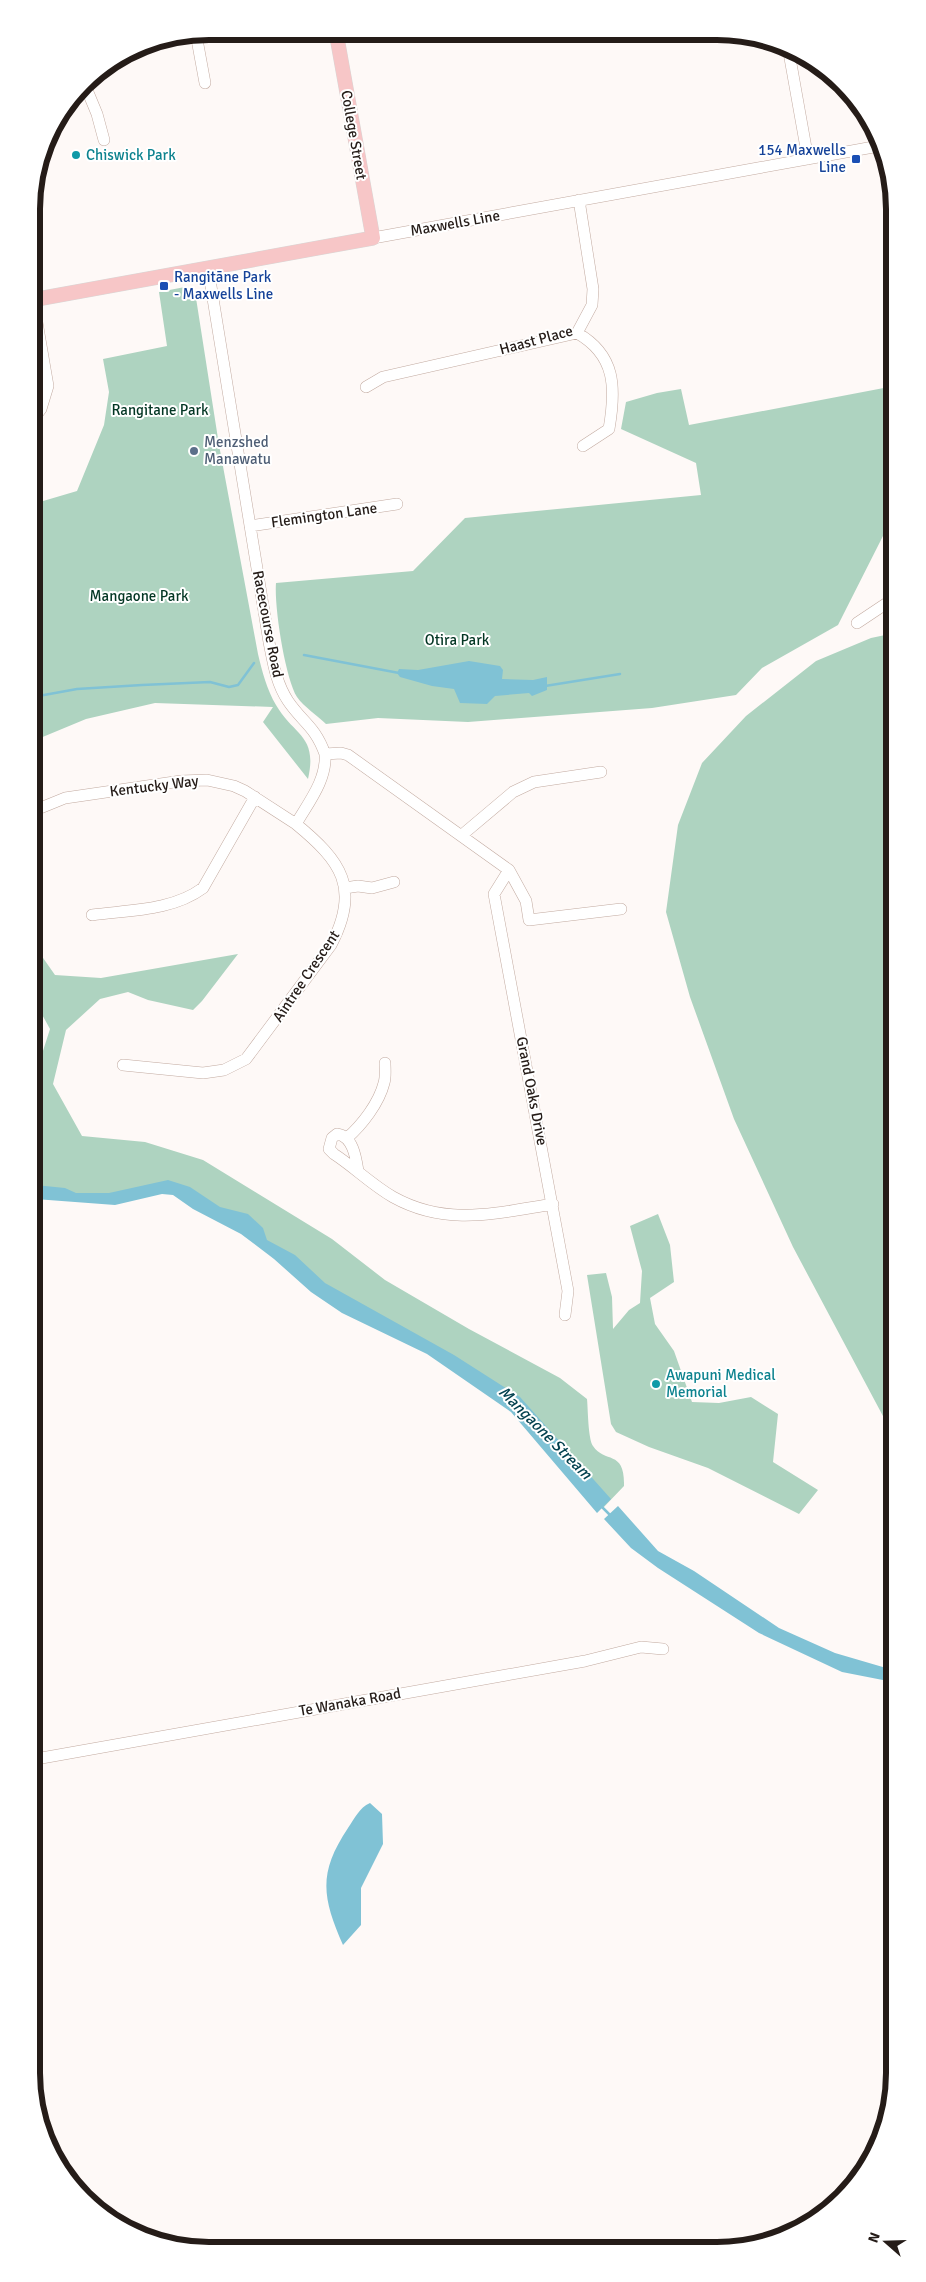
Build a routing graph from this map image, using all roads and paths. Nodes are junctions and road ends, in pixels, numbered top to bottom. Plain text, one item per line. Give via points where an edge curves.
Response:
1 (197, 40) edge
2 (340, 40) edge
3 (790, 56) edge
4 (205, 83) dead end
5 (88, 92) edge
6 (104, 140) dead end
7 (874, 147) edge
8 (808, 159) junction
9 (579, 200) junction
10 (373, 238) junction
11 (208, 268) junction
12 (40, 298) edge
13 (577, 333) junction
14 (40, 342) edge
15 (366, 387) dead end
16 (40, 410) edge
17 (584, 446) dead end
18 (397, 504) dead end
19 (250, 526) junction
20 (886, 604) edge
21 (857, 622) dead end
22 (325, 754) junction
23 (601, 772) dead end
24 (255, 797) junction
25 (40, 809) edge
26 (296, 824) junction
27 (462, 835) junction
28 (509, 870) junction
29 (394, 882) dead end
30 (345, 888) junction
31 (621, 909) dead end
32 (92, 915) dead end
33 (385, 1063) dead end
34 (123, 1065) dead end
35 (347, 1138) junction
36 (358, 1171) junction
37 (553, 1204) junction
38 (566, 1315) dead end
39 (663, 1650) dead end
40 (40, 1758) edge

1 - 4 street
2 - 10 main road, College Street
3 - 8 street
5 - 6 street
7 - 8 street, Maxwells Line
8 - 9 street, Maxwells Line
9 - 10 street, Maxwells Line
9 - 13 street, Haast Place via 593,289 592,305
10 - 11 main road, Maxwells Line
11 - 12 main road, Maxwells Line
11 - 19 street, Racecourse Road
13 - 15 street, Haast Place via 383,377
13 - 17 street via 593,342 604,358 611,375 614,400 609,428
14 - 16 street via 48,386
18 - 19 street, Flemington Lane
19 - 22 street, Racecourse Road via 278,679 288,701 318,736
20 - 21 street
22 - 26 street via 326,763 319,784
22 - 27 street via 348,755
23 - 27 street via 534,782 513,792
24 - 25 street, Kentucky Way via 220,782 195,780 66,798
24 - 26 street, Kentucky Way
24 - 32 street via 203,888 190,898 172,904
26 - 30 street, Aintree Crescent via 336,863
27 - 28 street
28 - 31 street via 526,901 530,920
28 - 37 street, Grand Oaks Drive via 494,894
29 - 30 street via 372,888
30 - 34 street, Aintree Crescent via 344,913 331,945 246,1059 224,1070 203,1072
33 - 35 street via 384,1083 373,1108
35 - 36 street
35 - 36 street via 337,1134 332,1138 329,1149
36 - 37 street via 392,1196 444,1215 481,1216
37 - 38 street, Grand Oaks Drive via 568,1290
39 - 40 street, Te Wanaka Road via 641,1647 585,1661

